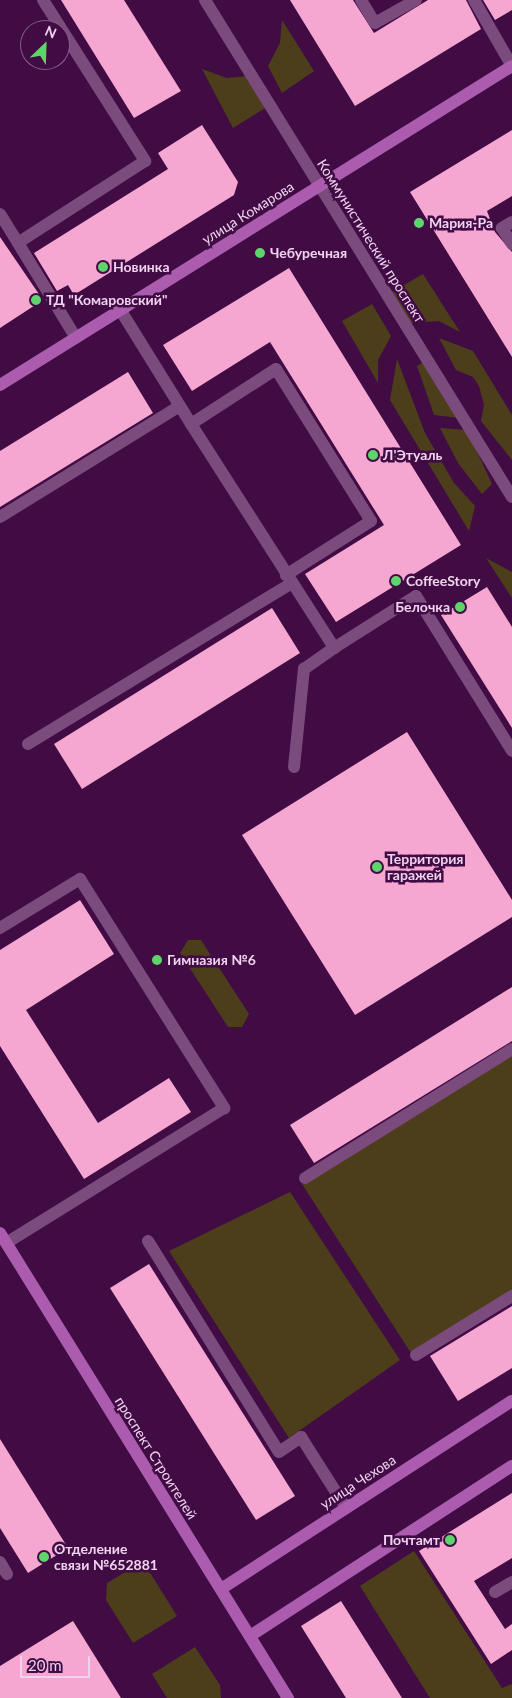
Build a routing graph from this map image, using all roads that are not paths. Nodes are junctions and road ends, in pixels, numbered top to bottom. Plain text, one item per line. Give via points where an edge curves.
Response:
1 (43, 0) edge
2 (205, 0) edge
3 (361, 0) edge
4 (416, 0) edge
5 (474, 0) edge
6 (512, 66) edge
7 (320, 186) junction
8 (0, 214) edge
9 (512, 222) edge
10 (18, 243) junction
11 (512, 244) edge
12 (121, 310) junction
13 (76, 338) junction
14 (0, 385) edge
15 (180, 406) junction
16 (191, 424) junction
17 (512, 497) edge
18 (0, 517) edge
19 (289, 579) junction
20 (334, 648) junction
21 (28, 744) dead end
22 (512, 751) edge
23 (294, 767) dead end
24 (0, 928) edge
25 (512, 1049) edge
26 (305, 1178) dead end
27 (3, 1238) edge
28 (148, 1241) dead end
29 (512, 1296) edge
30 (416, 1355) dead end
31 (512, 1401) edge
32 (512, 1466) edge
33 (346, 1508) junction
34 (0, 1562) edge
35 (8, 1574) dead end
36 (512, 1582) edge
37 (221, 1588) junction
38 (495, 1592) dead end
39 (250, 1636) junction
40 (288, 1698) edge

1 - 10 street via 145,160
2 - 7 street, Коммунистический проспект
3 - 4 street via 376,23
5 - 6 street
6 - 7 street, улица Комарова
7 - 12 street, улица Комарова
7 - 17 street, Коммунистический проспект
8 - 10 street
9 - 11 street via 502,228
10 - 13 street
12 - 13 street, улица Комарова
12 - 15 street
13 - 14 street, улица Комарова
15 - 16 street
15 - 18 street
16 - 19 street
16 - 19 street via 276,369 371,521
19 - 20 street
19 - 21 street
20 - 22 street via 416,596
20 - 23 street via 304,669
24 - 27 street via 80,879 224,1108
25 - 26 street
27 - 37 street, проспект Строителей
28 - 33 street via 279,1452 301,1437
29 - 30 street
31 - 33 street, улица Чехова
32 - 39 street
33 - 37 street, улица Чехова
34 - 35 street
36 - 38 street
37 - 39 street, проспект Строителей
39 - 40 street, проспект Строителей

